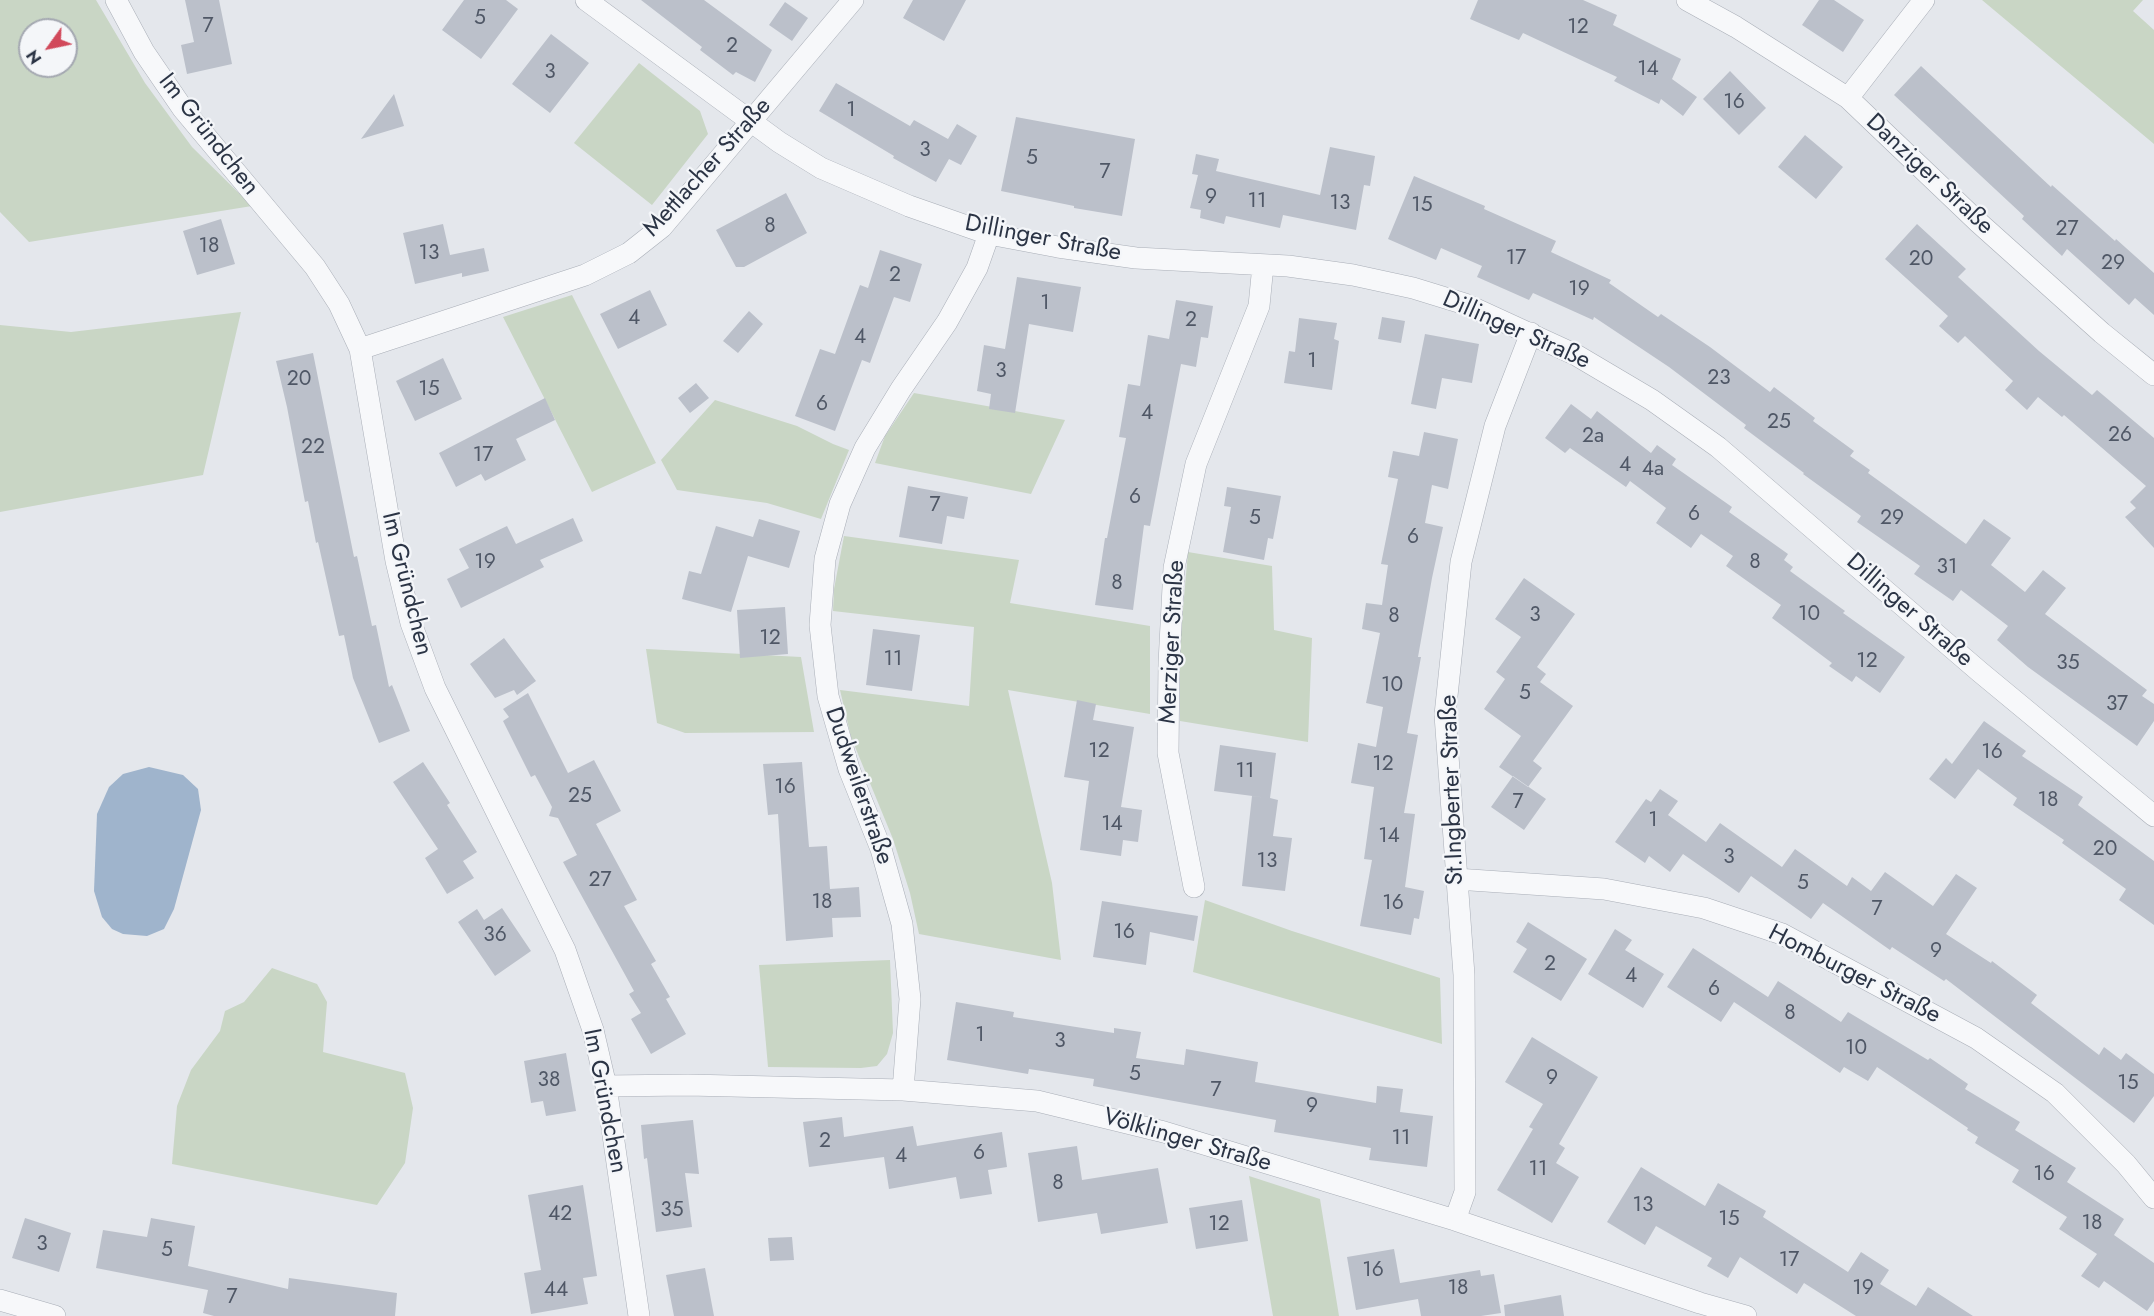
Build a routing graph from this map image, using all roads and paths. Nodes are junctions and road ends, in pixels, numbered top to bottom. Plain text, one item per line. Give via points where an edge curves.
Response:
1 (116, 0) edge
2 (586, 0) edge
3 (853, 0) edge
4 (1687, 0) edge
5 (1924, 0) edge
6 (1848, 98) junction
7 (750, 122) junction
8 (989, 234) junction
9 (1263, 265) junction
10 (1531, 333) junction
11 (360, 349) junction
12 (2154, 375) edge
13 (2154, 816) edge
14 (1456, 879) junction
15 (1194, 886) dead end
16 (606, 1086) junction
17 (903, 1090) junction
18 (2154, 1198) edge
19 (1455, 1220) junction
20 (0, 1300) edge
21 (55, 1316) edge
22 (639, 1316) edge
23 (1746, 1316) edge

1 - 11 street, Im Gründchen via 144,52 183,109 315,267 339,304
2 - 7 street, Dillinger Straße
3 - 7 street, Mettlacher Straße
4 - 6 street, Danziger Straße
5 - 6 street
6 - 12 street, Danziger Straße via 1978,222 2093,326
7 - 8 street, Dillinger Straße via 821,168 909,206
7 - 11 street, Mettlacher Straße via 662,227 629,253 585,275
8 - 9 street, Dillinger Straße via 1136,258
8 - 17 street, Dudweilerstraße via 977,268 947,322 865,448 840,504 825,559 820,625 828,696 849,769 881,849 902,924 910,999
9 - 10 street, Dillinger Straße via 1353,275 1413,288 1465,304
9 - 15 street, Merziger Straße via 1259,306 1196,464 1174,568 1168,753
10 - 13 street, Dillinger Straße via 1652,400 1718,447
10 - 14 street, St.Ingberter Straße via 1495,426 1461,562 1445,715
11 - 16 street, Im Gründchen via 396,561 411,623 435,688 565,950 593,1030
14 - 18 street, Homburger Straße via 1604,889 1704,908 1782,934 1976,1038 2055,1093
14 - 19 street, St.Ingberter Straße via 1464,975 1465,1192
16 - 17 street, Völklinger Straße
16 - 22 street, Im Gründchen
17 - 19 street, Völklinger Straße via 1037,1101 1164,1132
19 - 23 street, Völklinger Straße
20 - 21 street

